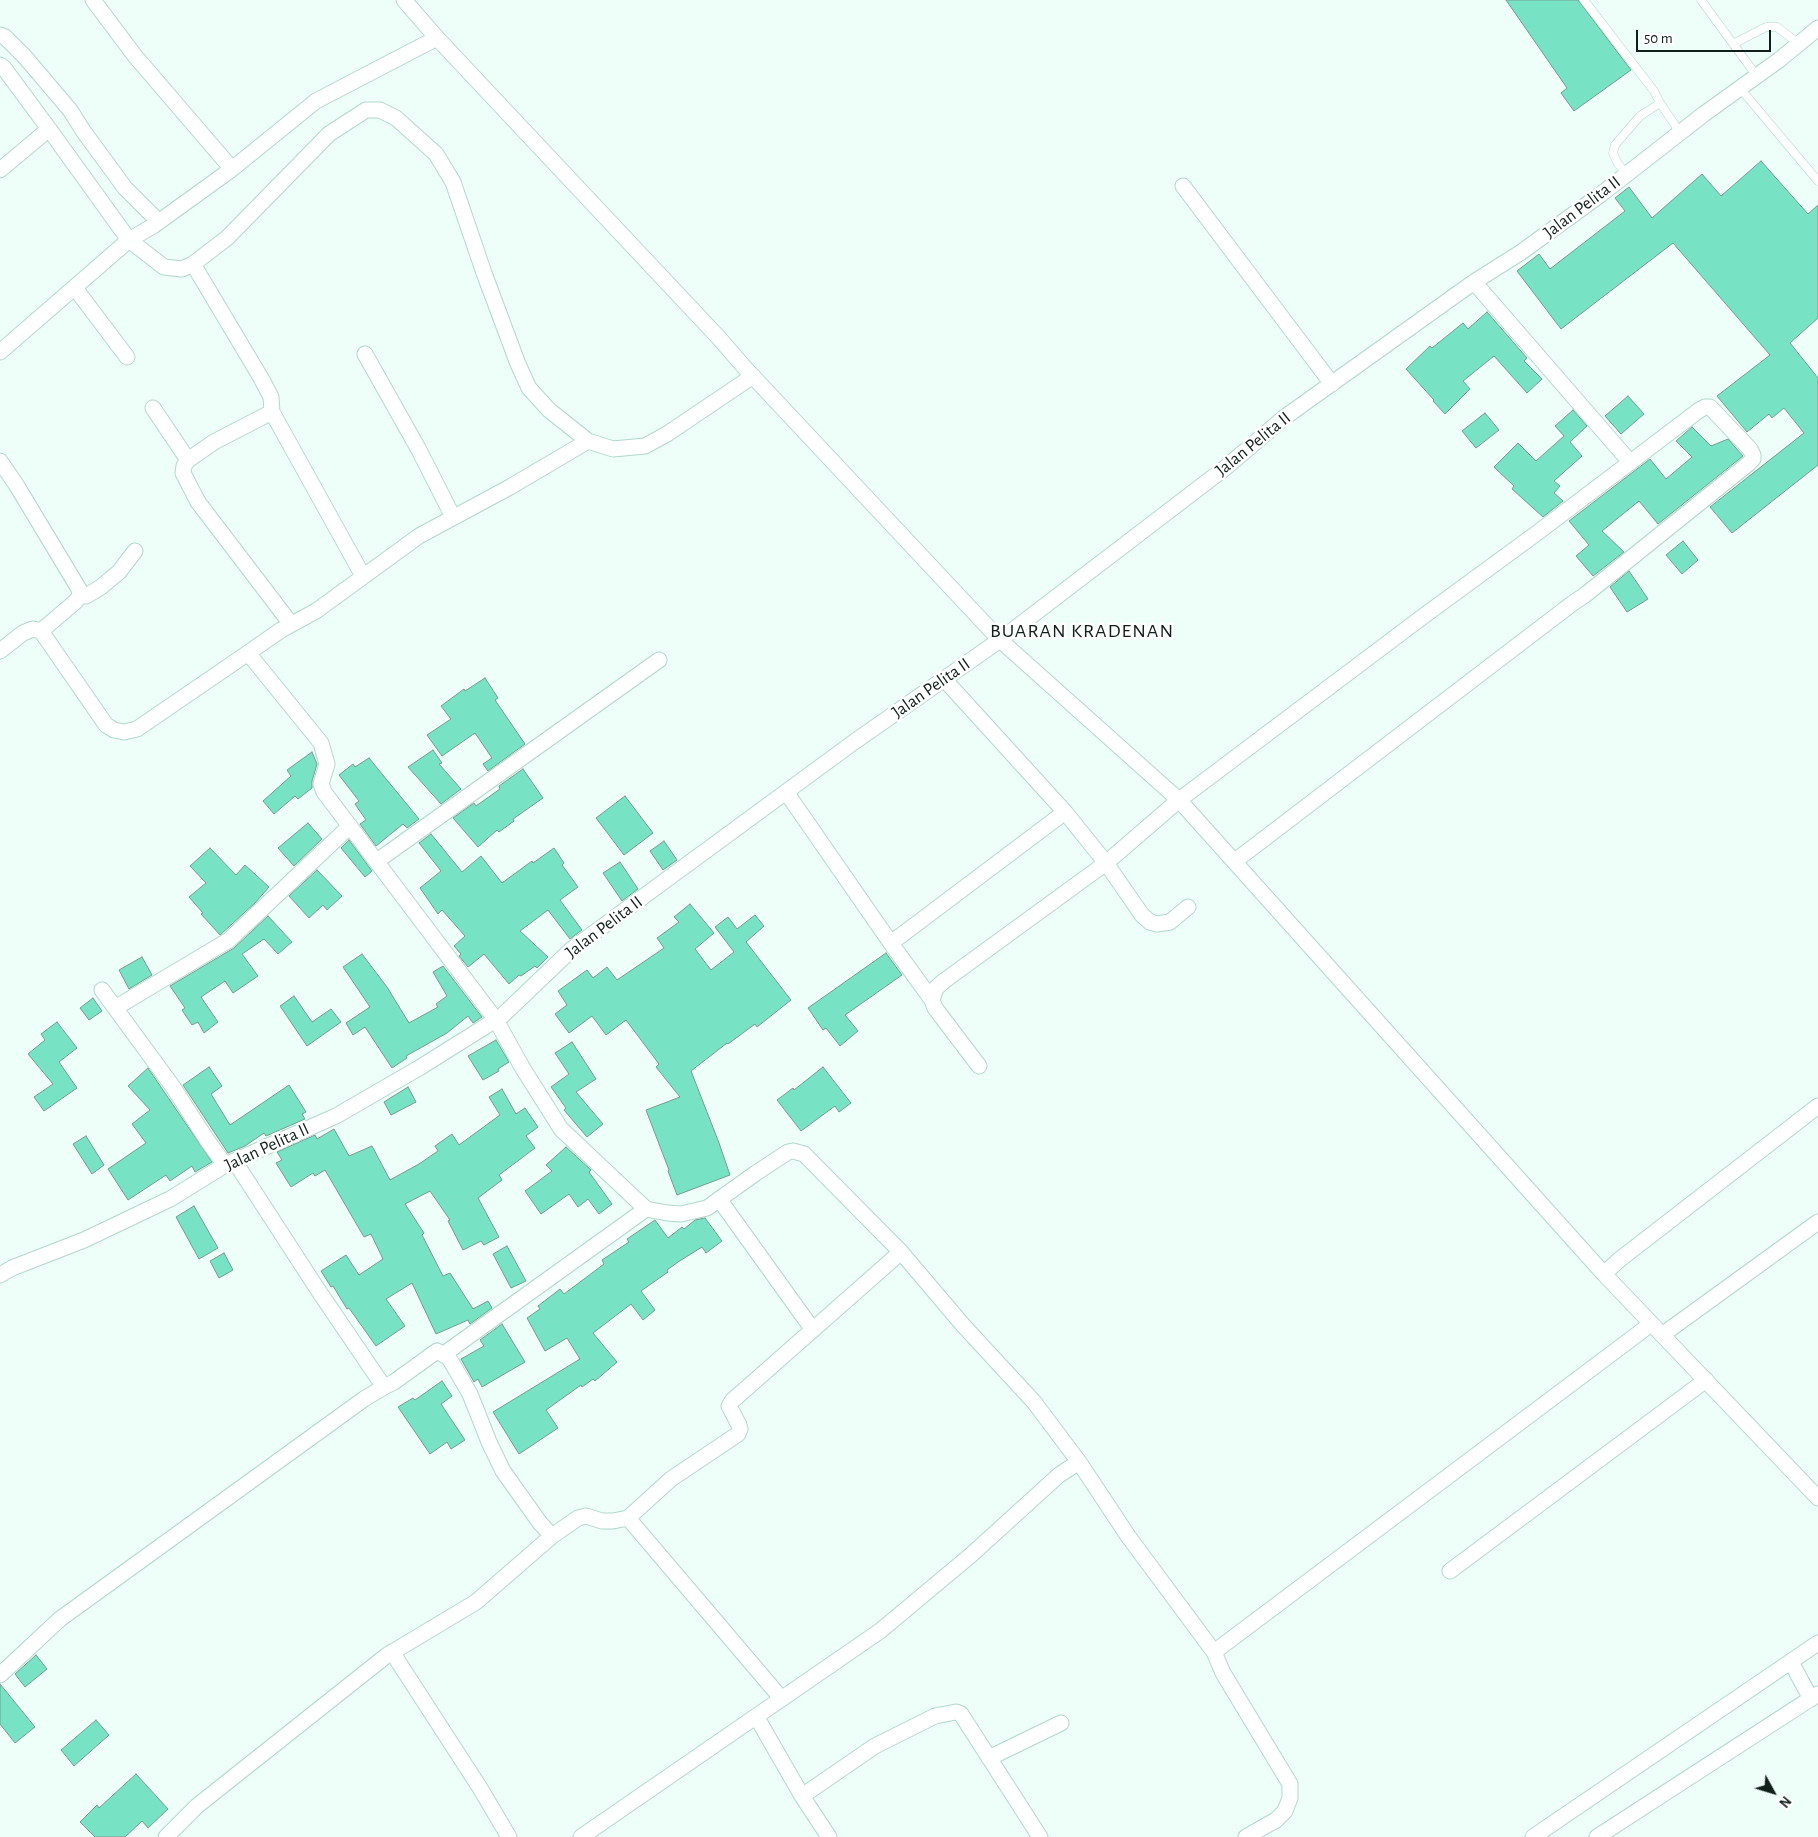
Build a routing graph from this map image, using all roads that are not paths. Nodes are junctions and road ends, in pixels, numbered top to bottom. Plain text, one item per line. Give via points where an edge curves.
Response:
1 (93, 0) edge
2 (404, 0) edge
3 (1584, 0) edge
4 (1700, 0) edge
5 (1818, 28) edge
6 (0, 35) edge
7 (437, 38) junction
8 (1733, 44) junction
9 (1799, 44) junction
10 (0, 65) edge
11 (1756, 75) junction
12 (1740, 87) junction
13 (1660, 103) junction
14 (49, 129) junction
15 (1679, 134) junction
16 (232, 169) junction
17 (0, 170) edge
18 (1626, 173) junction
19 (1818, 181) edge
20 (1183, 186) dead end
21 (156, 224) junction
22 (133, 239) junction
23 (193, 264) junction
24 (1474, 282) junction
25 (75, 288) junction
26 (0, 352) edge
27 (365, 354) dead end
28 (127, 357) dead end
29 (749, 372) junction
30 (1332, 384) junction
31 (153, 408) dead end
32 (272, 412) junction
33 (588, 441) junction
34 (188, 460) junction
35 (0, 461) edge
36 (1630, 462) junction
37 (453, 516) junction
38 (135, 551) dead end
39 (363, 576) junction
40 (80, 596) junction
41 (291, 624) junction
42 (40, 631) junction
43 (1000, 640) junction
44 (0, 651) edge
45 (248, 653) junction
46 (659, 660) dead end
47 (944, 679) junction
48 (786, 792) junction
49 (1179, 800) junction
50 (1065, 812) junction
51 (350, 826) junction
52 (377, 860) junction
53 (1235, 861) junction
54 (1106, 863) junction
55 (1188, 907) dead end
56 (890, 942) junction
57 (102, 990) dead end
58 (932, 1000) junction
59 (115, 1008) junction
60 (496, 1020) junction
61 (979, 1066) dead end
62 (1818, 1106) edge
63 (230, 1163) junction
64 (719, 1199) junction
65 (646, 1209) junction
66 (1818, 1222) edge
67 (901, 1252) junction
68 (1604, 1274) junction
69 (0, 1275) edge
70 (1651, 1324) junction
71 (813, 1330) junction
72 (1662, 1335) junction
73 (444, 1354) junction
74 (1706, 1380) junction
75 (384, 1387) junction
76 (1079, 1462) junction
77 (1818, 1497) edge
78 (628, 1518) junction
79 (552, 1536) junction
80 (1450, 1571) dead end
81 (1818, 1644) edge
82 (1217, 1650) junction
83 (392, 1652) junction
84 (1791, 1662) junction
85 (0, 1675) edge
86 (1815, 1696) edge
87 (782, 1698) junction
88 (756, 1716) junction
89 (1061, 1723) dead end
90 (989, 1758) junction
91 (802, 1796) junction
92 (166, 1837) edge
93 (509, 1837) edge
94 (581, 1837) edge
95 (829, 1837) edge
96 (1040, 1837) edge
97 (1246, 1837) edge
98 (1533, 1837) edge
99 (1597, 1837) edge

1 - 16 street via 135,56
2 - 7 street
3 - 13 lane
4 - 8 lane
5 - 9 street, Jalan Pelita II
6 - 21 street via 25,57 70,110 125,188
7 - 16 street via 316,101
7 - 29 street
8 - 9 lane via 1766,27 1777,27
8 - 11 lane
9 - 11 street, Jalan Pelita II
10 - 14 street
11 - 12 street, Jalan Pelita II
12 - 15 street, Jalan Pelita II
12 - 19 lane
13 - 15 lane
13 - 18 lane via 1640,116 1615,145 1613,153
14 - 17 street
14 - 22 street
15 - 18 street, Jalan Pelita II
16 - 21 street
18 - 24 street, Jalan Pelita II via 1520,254
20 - 30 street
21 - 22 street
22 - 23 street via 164,267 182,269
22 - 25 street
23 - 32 street via 271,396
23 - 33 street via 227,238 329,134 366,110 380,110 396,118 436,154 453,182 529,388
24 - 30 street, Jalan Pelita II
24 - 36 street
25 - 26 street
25 - 28 street
27 - 37 street via 420,450
29 - 33 street via 667,434 645,446 613,449
29 - 43 street
30 - 43 street, Jalan Pelita II via 1285,417 1225,468
31 - 34 street
32 - 34 street via 214,442
32 - 39 street
33 - 37 street
34 - 41 street via 183,473 198,502
35 - 40 street via 80,589
36 - 49 street
36 - 53 street via 1705,407 1710,407 1754,455 1748,464 1585,596
37 - 39 street
38 - 40 street via 119,572 101,587
39 - 41 street via 316,611
40 - 42 street
41 - 45 street
42 - 44 street via 33,629 22,633
42 - 45 street via 106,726 124,732 137,729
43 - 47 street, Jalan Pelita II
43 - 49 street
45 - 51 street via 321,743 327,764 321,787
46 - 52 street
47 - 48 street, Jalan Pelita II
47 - 50 street
48 - 56 street
48 - 60 street, Jalan Pelita II via 572,949
49 - 53 street
49 - 54 street
50 - 54 street
50 - 56 street
51 - 52 street
51 - 59 street via 229,940
52 - 60 street
53 - 68 street
54 - 55 street via 1150,922 1170,922
54 - 58 street via 944,981 936,988
56 - 58 street
57 - 59 street
58 - 61 street
59 - 63 street
60 - 63 street, Jalan Pelita II via 336,1116
60 - 65 street via 561,1129
62 - 68 street
63 - 69 street, Jalan Pelita II via 170,1199
63 - 75 street
64 - 65 street via 707,1208 681,1214
64 - 67 street via 788,1152 799,1152 810,1158
64 - 71 street
65 - 73 street
66 - 72 street
67 - 71 street
67 - 76 street via 1034,1402
68 - 70 street
70 - 72 street
70 - 82 street
71 - 78 street via 732,1401 730,1406 739,1425 738,1434 671,1479
72 - 74 street
73 - 75 street via 438,1351
73 - 79 street via 470,1394 503,1472
74 - 77 street
74 - 80 street
75 - 85 street via 60,1619
76 - 82 street via 1128,1536
76 - 87 street via 1059,1475 880,1631
78 - 79 street via 602,1521 586,1516
78 - 87 street
79 - 83 street via 476,1602
81 - 84 street
82 - 97 street via 1223,1673 1290,1784 1285,1812
83 - 92 street via 197,1806
83 - 93 street
84 - 86 street
84 - 98 street
86 - 99 street
87 - 88 street
88 - 91 street
88 - 94 street
89 - 90 street
90 - 91 street via 961,1714 951,1712 934,1716 875,1746
90 - 96 street
91 - 95 street

